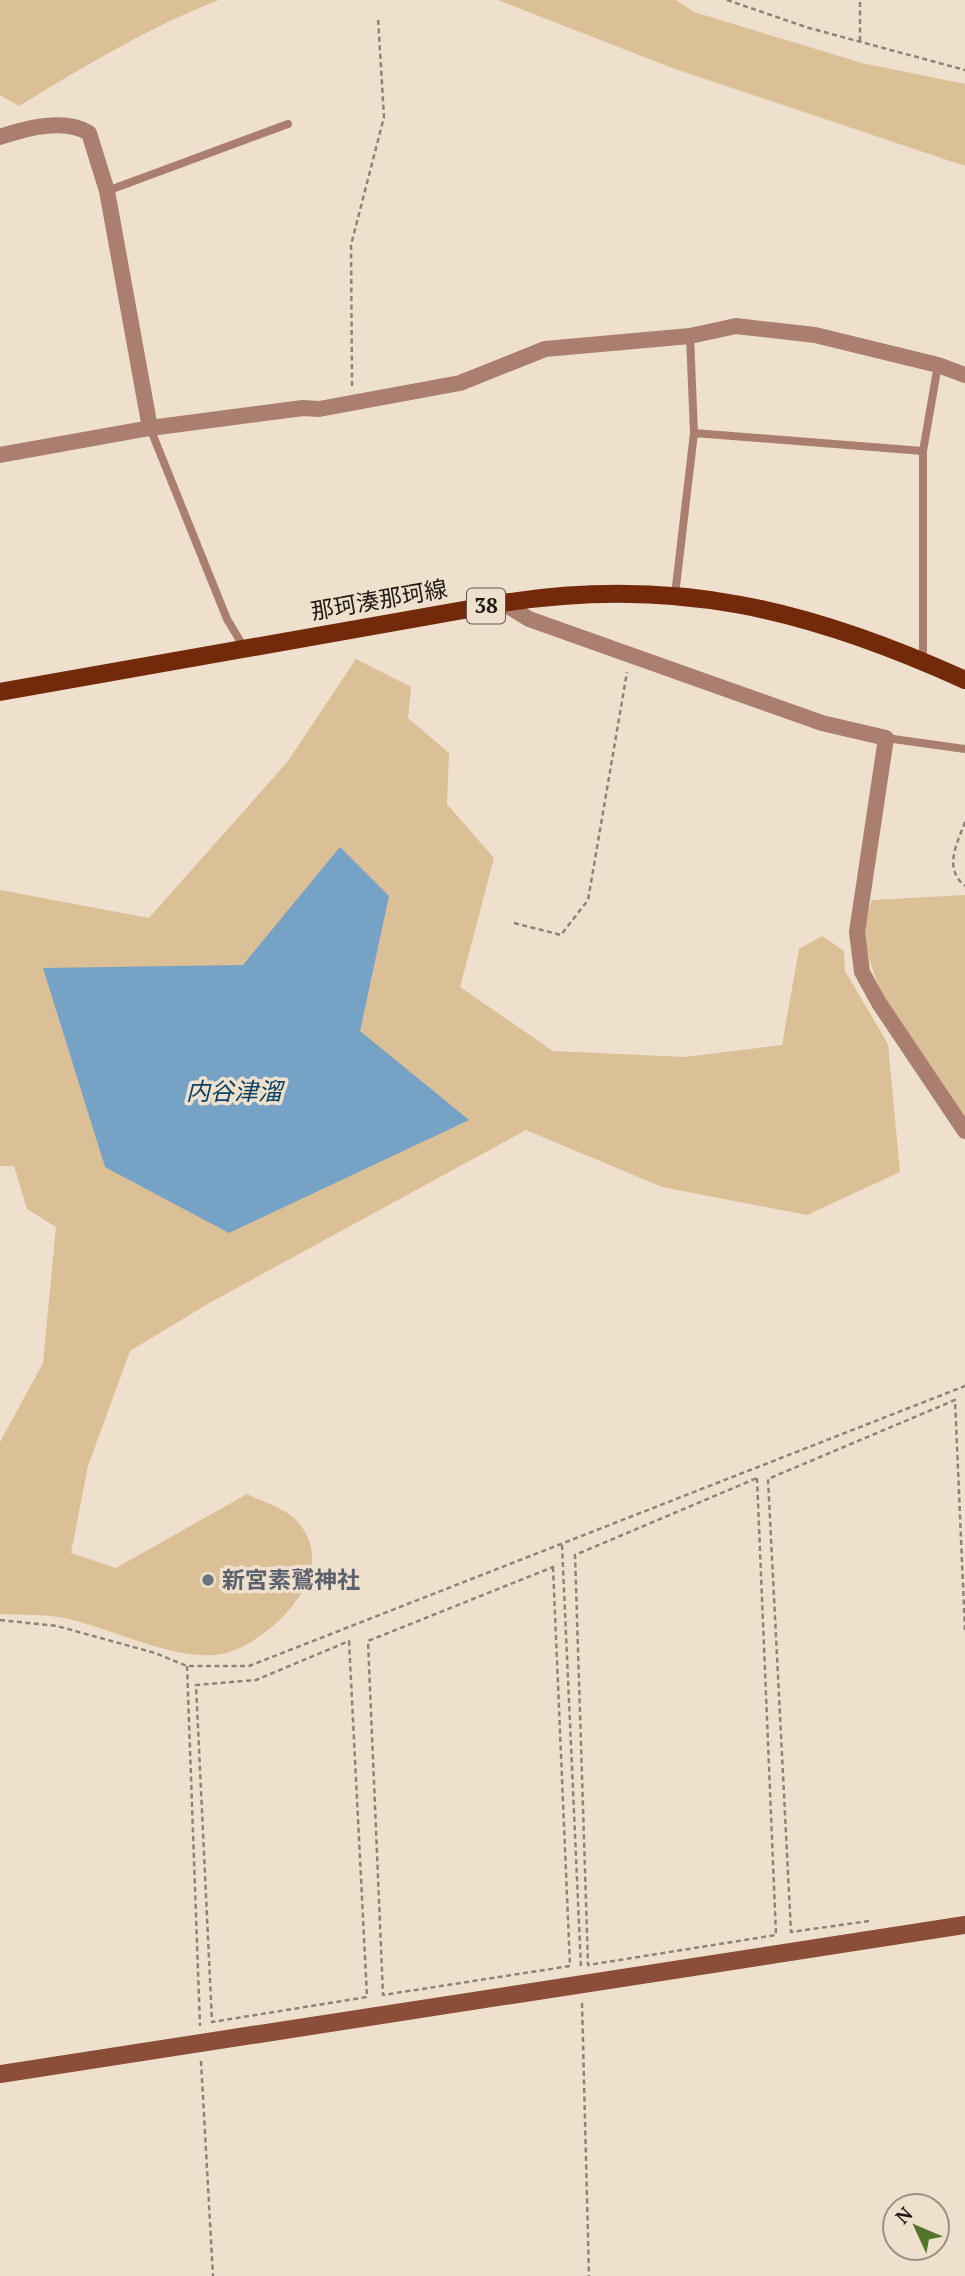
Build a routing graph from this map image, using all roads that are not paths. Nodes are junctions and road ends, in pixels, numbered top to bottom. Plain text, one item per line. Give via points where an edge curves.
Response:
1 (288, 124) dead end
2 (0, 137) edge
3 (107, 191) junction
4 (690, 336) junction
5 (938, 365) junction
6 (965, 375) edge
7 (150, 428) junction
8 (694, 433) junction
9 (923, 451) junction
10 (1, 452) edge
11 (675, 595) junction
12 (503, 603) junction
13 (245, 649) junction
14 (923, 661) junction
15 (965, 680) edge
16 (0, 692) edge
17 (886, 737) junction
18 (965, 749) edge
19 (965, 1132) edge
20 (965, 1925) edge
21 (0, 2074) edge

1 - 3 lane
2 - 3 street via 76,125 89,133
3 - 7 street
4 - 5 street via 736,327 802,334
4 - 7 street via 545,349 460,383 353,403
4 - 8 lane
5 - 6 street
5 - 9 lane
7 - 10 street
7 - 13 lane via 226,619
8 - 9 lane
8 - 11 lane
9 - 14 lane
11 - 12 main road, 那珂湊那珂線 / 38 via 559,594
11 - 14 main road, 那珂湊那珂線 / 38 via 750,605 828,624
12 - 13 main road, 那珂湊那珂線 / 38
12 - 17 street via 529,620 822,723
13 - 16 main road, 那珂湊那珂線 / 38
14 - 15 main road, 那珂湊那珂線 / 38
17 - 18 lane
17 - 19 street via 856,932 862,972
20 - 21 street

